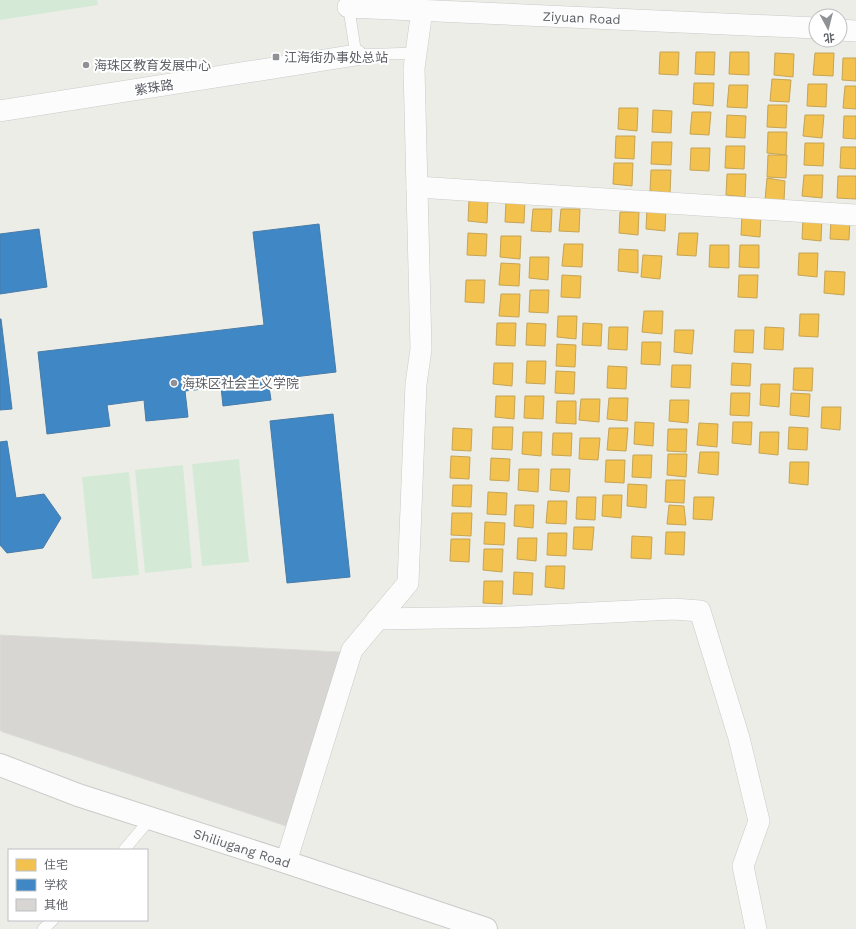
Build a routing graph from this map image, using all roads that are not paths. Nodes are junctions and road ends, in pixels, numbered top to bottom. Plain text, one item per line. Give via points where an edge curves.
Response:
1 (348, 4) edge
2 (422, 10) junction
3 (808, 28) edge
4 (416, 52) junction
5 (356, 55) junction
6 (0, 112) edge
7 (417, 187) junction
8 (856, 215) edge
9 (377, 619) junction
10 (0, 765) edge
11 (151, 818) junction
12 (125, 849) edge
13 (286, 862) junction
14 (53, 921) edge
15 (43, 929) edge
16 (486, 929) edge
17 (756, 929) edge

1 - 2 street, Ziyuan Road
1 - 5 lane
2 - 3 street, Ziyuan Road
2 - 4 street
4 - 5 lane
4 - 7 street via 414,68
5 - 6 street, 紫珠路
7 - 8 street
7 - 9 street via 421,349 416,384 408,583
9 - 13 street via 352,650
9 - 17 street via 506,617 674,609 700,611 739,738 759,821 743,866
10 - 11 main road, Shiliugang Road via 78,795
11 - 12 lane
11 - 13 main road, Shiliugang Road
13 - 16 main road, Shiliugang Road
14 - 15 lane

